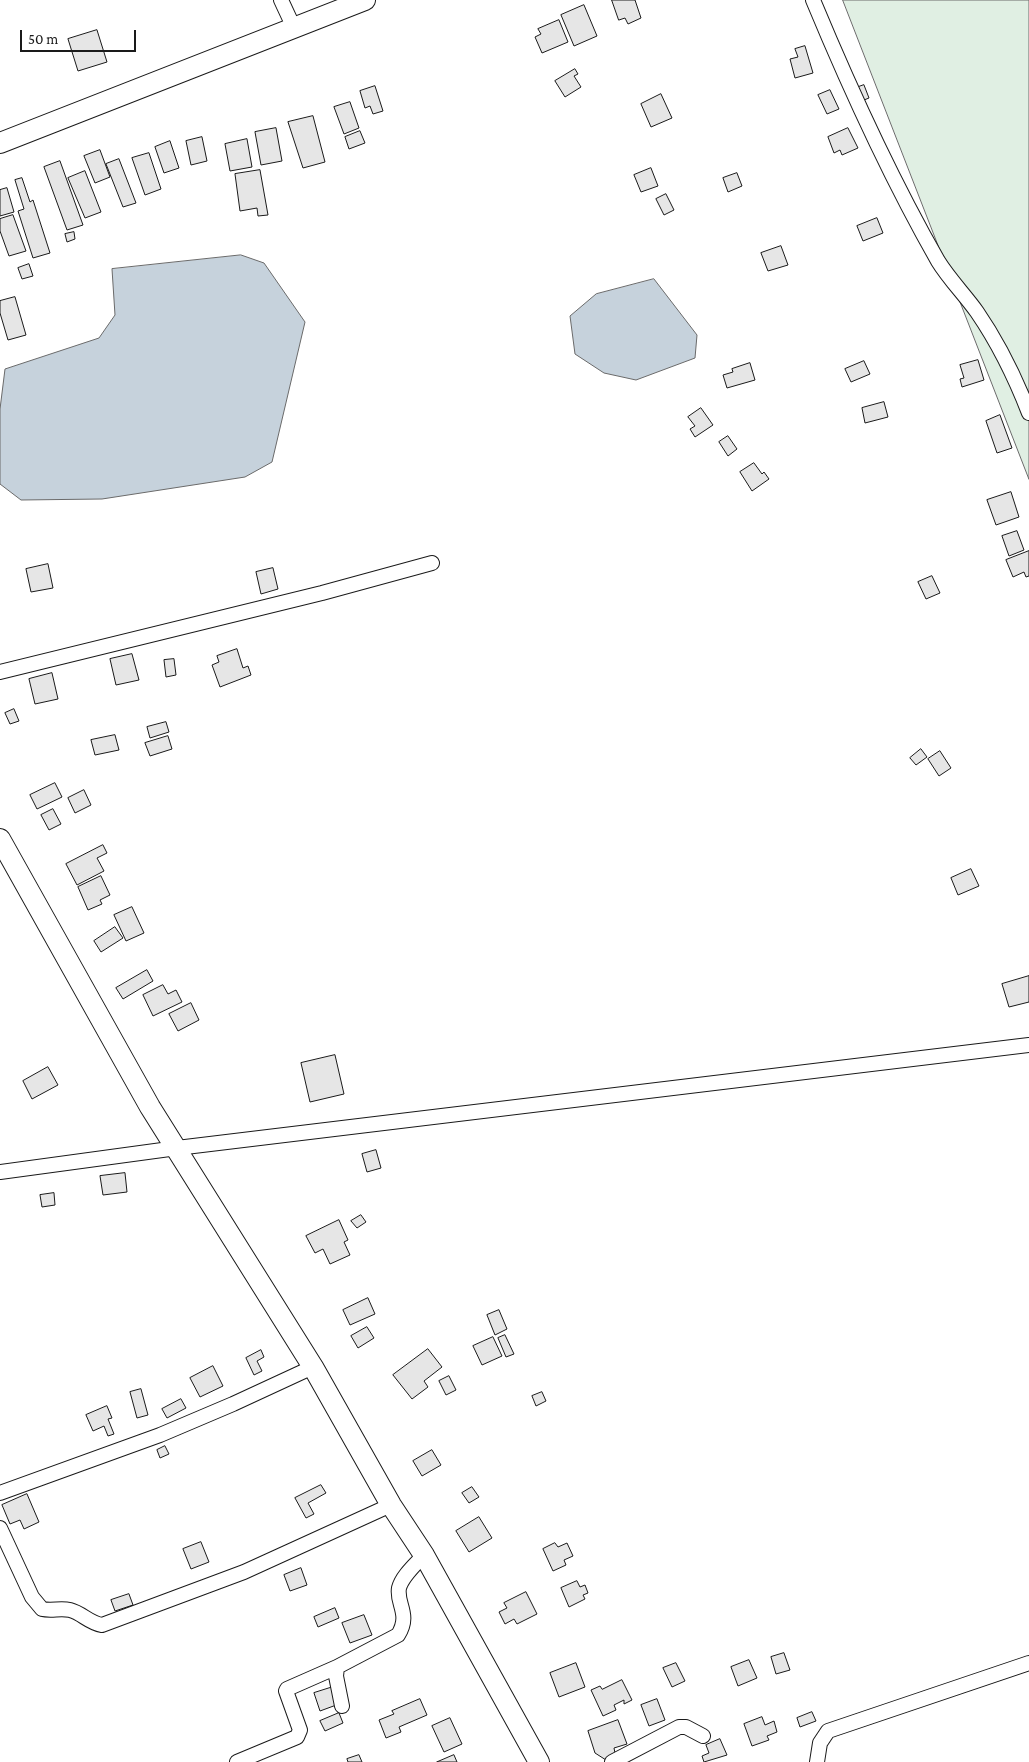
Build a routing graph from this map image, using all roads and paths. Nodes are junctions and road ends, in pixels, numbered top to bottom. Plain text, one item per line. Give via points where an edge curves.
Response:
1 (281, 0) edge
2 (365, 0) edge
3 (814, 0) edge
4 (294, 28) junction
5 (0, 143) edge
6 (1029, 413) edge
7 (432, 563) dead end
8 (0, 672) edge
9 (0, 839) edge
10 (1029, 1045) edge
11 (177, 1148) junction
12 (0, 1172) edge
13 (313, 1367) junction
14 (0, 1493) edge
15 (391, 1505) junction
16 (0, 1528) edge
17 (424, 1555) junction
18 (1029, 1663) edge
19 (337, 1667) junction
20 (342, 1706) dead end
21 (703, 1736) dead end
22 (237, 1762) edge
23 (539, 1762) edge
24 (612, 1762) edge
25 (817, 1762) edge

1 - 4 street
2 - 4 street
3 - 6 street via 896,182 939,263 977,312 1001,350
4 - 5 street
7 - 8 street
9 - 11 street via 150,1106
10 - 11 street
11 - 12 street
11 - 13 street
13 - 14 street via 160,1435
13 - 15 street
15 - 16 street via 244,1572 102,1625 89,1622 68,1609 42,1609 32,1597
15 - 17 street
17 - 19 street via 402,1580 399,1589 404,1619 398,1634
17 - 23 street
18 - 25 street via 828,1731 820,1743
19 - 20 street
19 - 22 street via 287,1689 300,1730 296,1736
21 - 24 street via 679,1727

